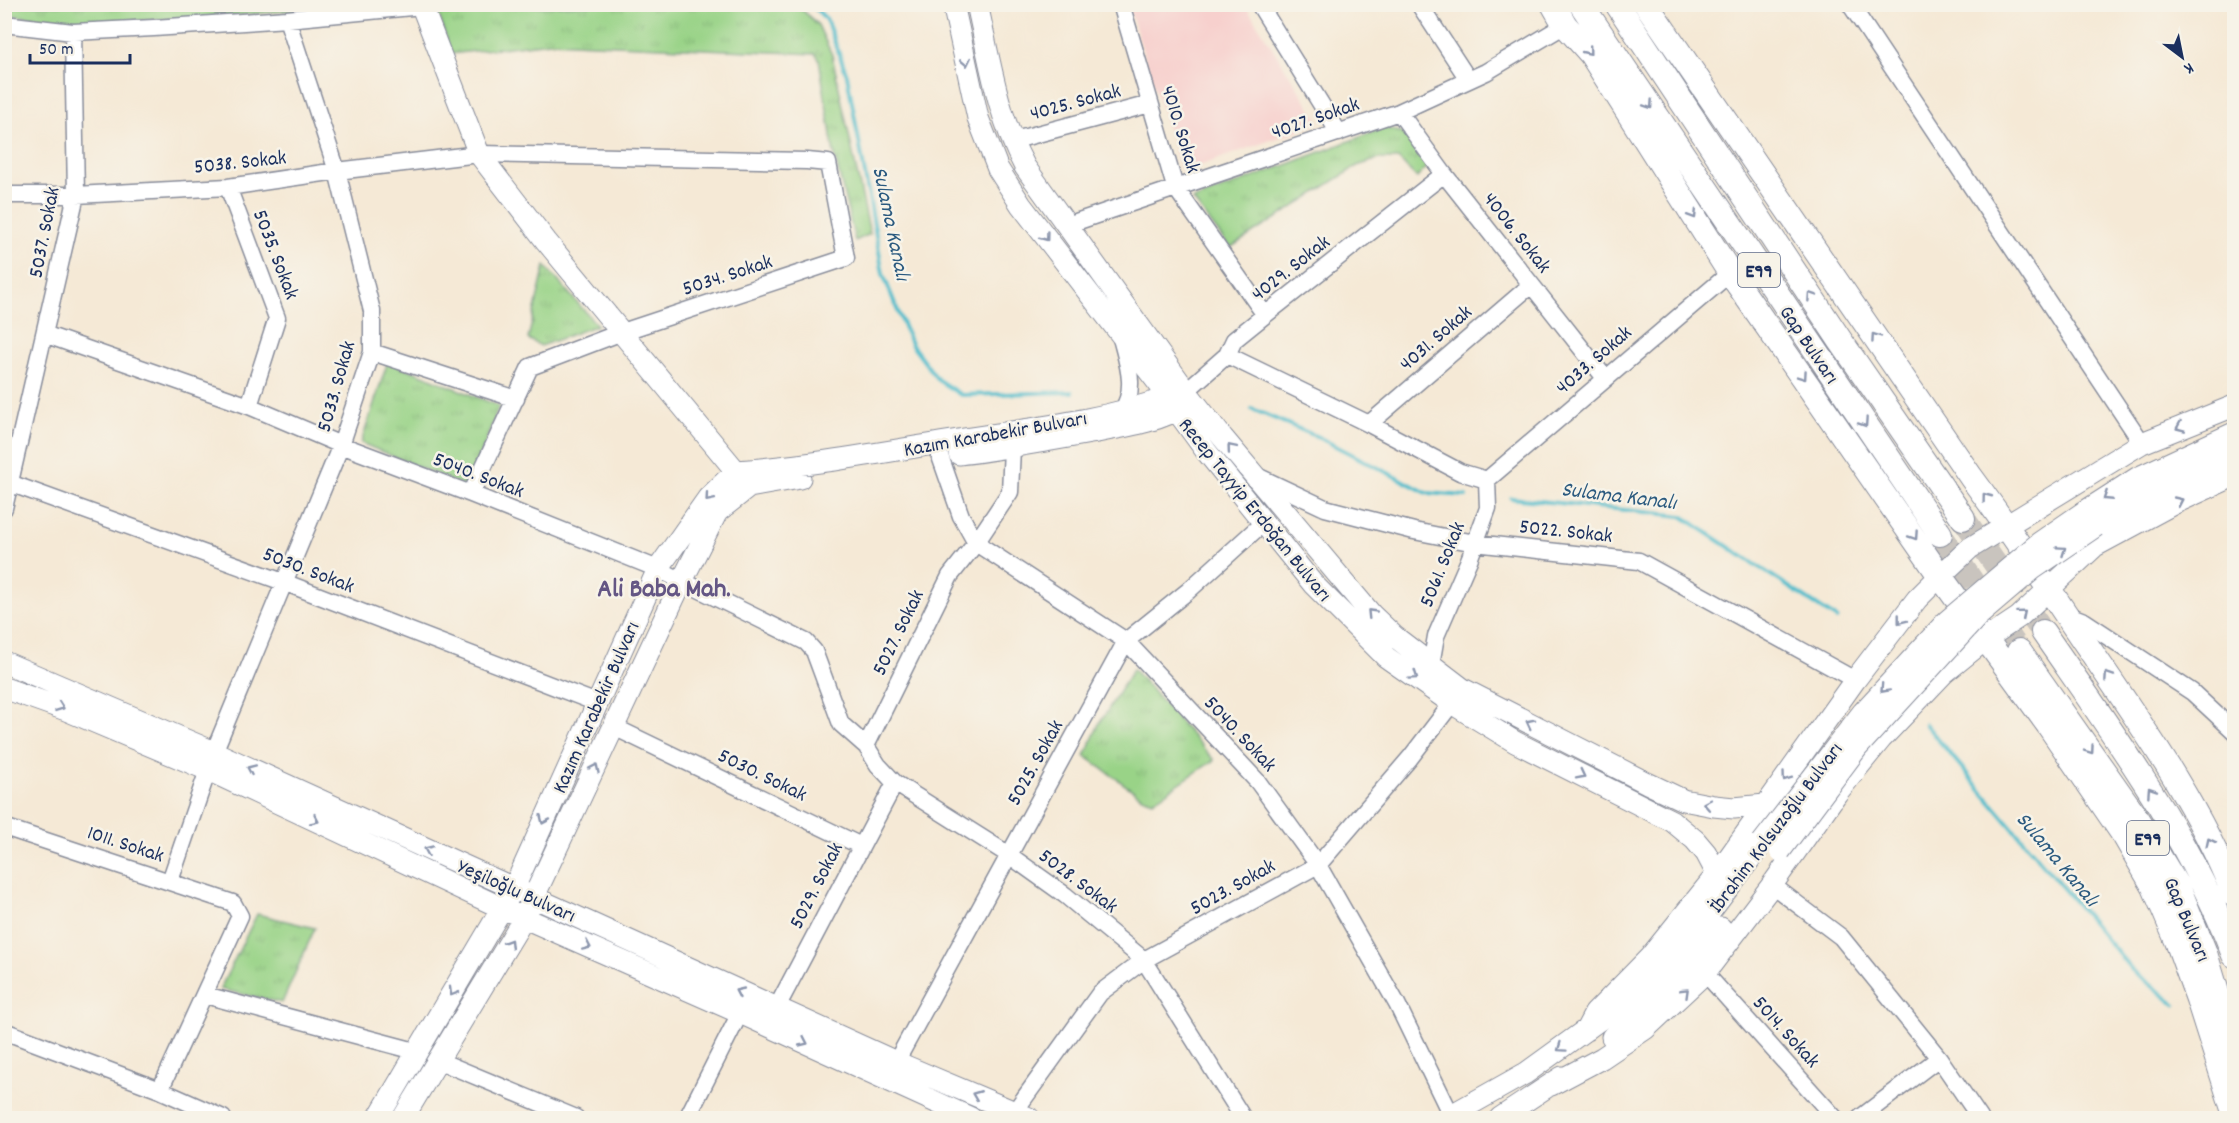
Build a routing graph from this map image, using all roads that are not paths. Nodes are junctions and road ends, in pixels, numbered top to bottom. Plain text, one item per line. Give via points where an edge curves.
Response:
1 (953, 4) edge
2 (977, 4) edge
3 (1120, 4) edge
4 (1259, 4) edge
5 (1419, 4) edge
6 (1553, 4) edge
7 (1581, 4) edge
8 (1617, 4) edge
9 (1646, 4) edge
10 (1850, 4) edge
11 (421, 5) edge
12 (287, 19) junction
13 (4, 24) edge
14 (1565, 26) junction
15 (73, 32) junction
16 (1468, 79) junction
17 (1150, 104) junction
18 (1399, 112) junction
19 (1339, 133) junction
20 (1011, 141) junction
21 (479, 154) junction
22 (337, 171) junction
23 (1444, 174) junction
24 (228, 187) junction
25 (1175, 187) junction
26 (4, 195) edge
27 (76, 195) junction
28 (1067, 225) junction
29 (846, 258) joint
30 (1730, 273) junction
31 (1531, 285) junction
32 (1265, 315) junction
33 (622, 333) junction
34 (44, 334) junction
35 (1120, 334) junction
36 (372, 352) junction
37 (1227, 356) junction
38 (1605, 378) junction
39 (516, 399) junction
40 (1181, 400) junction
41 (249, 406) junction
42 (2235, 406) edge
43 (1121, 412) junction
44 (1369, 424) junction
45 (2235, 433) edge
46 (2142, 443) junction
47 (341, 445) junction
48 (1012, 448) junction
49 (936, 450) junction
50 (2235, 454) edge
51 (1253, 474) junction
52 (2235, 476) edge
53 (743, 479) junction
54 (1487, 480) junction
55 (8, 482) edge
56 (471, 494) junction
57 (4, 508) edge
58 (1963, 518) tunnel mouth
59 (2090, 519) junction
60 (1263, 523) junction
61 (2008, 526) junction
62 (1940, 534) tunnel mouth
63 (976, 543) junction
64 (1475, 543) junction
65 (658, 569) junction
66 (1940, 576) junction
67 (682, 582) junction
68 (286, 583) junction
69 (2049, 589) junction
70 (2065, 614) junction
71 (2043, 632) tunnel mouth
72 (1986, 639) junction
73 (1126, 641) junction
74 (2019, 651) tunnel mouth
75 (4, 662) edge
76 (1431, 665) junction
77 (1855, 680) junction
78 (4, 688) edge
79 (1458, 696) junction
80 (597, 704) junction
81 (841, 724) joint
82 (614, 727) junction
83 (2235, 731) edge
84 (866, 746) junction
85 (211, 761) junction
86 (896, 783) junction
87 (1765, 805) junction
88 (4, 827) edge
89 (861, 846) junction
90 (1771, 847) junction
91 (1009, 855) junction
92 (1318, 865) junction
93 (1717, 874) junction
94 (170, 881) junction
95 (1772, 885) junction
96 (514, 888) junction
97 (2235, 895) edge
98 (534, 897) junction
99 (502, 908) junction
100 (525, 918) junction
101 (2235, 955) edge
102 (1144, 960) junction
103 (1705, 973) junction
104 (205, 995) junction
105 (776, 1009) junction
106 (740, 1013) junction
107 (1586, 1030) junction
108 (4, 1031) edge
109 (2235, 1048) edge
110 (428, 1056) junction
111 (1939, 1058) junction
112 (896, 1062) junction
113 (1551, 1085) junction
114 (160, 1090) junction
115 (2235, 1112) edge
116 (1022, 1115) edge
117 (1449, 1117) edge
118 (223, 1119) edge
119 (378, 1119) edge
120 (403, 1119) edge
121 (576, 1119) edge
122 (687, 1119) edge
123 (971, 1119) edge
124 (1243, 1119) edge
125 (1500, 1119) edge
126 (1835, 1119) edge
127 (1860, 1119) edge
128 (1980, 1119) edge

1 -> 35 main road, Recep Tayyip Erdoğan Bulvarı via 978,118 998,169
2 - 20 main road, Recep Tayyip Erdoğan Bulvarı via 1001,115
3 - 17 street, 4010. Sokak
4 - 19 street
5 - 16 street
6 - 14 highway
7 -> 62 highway, Gap Bulvarı / E99
58 -> 8 highway, Gap Bulvarı
61 -> 9 highway via 1937,429
10 - 46 street
11 - 12 street
11 - 21 main road
12 - 15 street
12 - 22 street, 5033. Sokak
13 - 15 street
14 - 16 street, 4027. Sokak
14 -> 30 highway via 1591,54
15 - 27 street, 5037. Sokak
16 - 18 street, 4027. Sokak
17 - 20 street, 4025. Sokak
17 - 25 street, 4010. Sokak
18 - 19 street, 4027. Sokak
18 - 23 street, 4006. Sokak
19 - 25 street, 4027. Sokak
20 - 28 main road, Recep Tayyip Erdoğan Bulvarı
21 - 22 street, 5038. Sokak
21 - 29 street, 5038. Sokak via 828,164
21 - 33 main road
22 - 24 street, 5038. Sokak
22 - 36 street, 5033. Sokak via 372,311
23 - 31 street, 4006. Sokak
23 - 32 street, 4029. Sokak
24 - 27 street, 5038. Sokak
24 - 41 street, 5035. Sokak via 277,318
25 - 28 street, 4027. Sokak
25 - 32 street, 4010. Sokak
26 - 27 street, 5038. Sokak
27 - 34 street, 5037. Sokak
28 - 40 main road, Recep Tayyip Erdoğan Bulvarı
29 - 33 street, 5034. Sokak
30 - 38 street, 4033. Sokak
30 -> 66 highway
31 - 38 street, 4006. Sokak
31 - 44 street, 4031. Sokak
32 - 37 street, 4029. Sokak via 1234,340
33 - 39 street, 5034. Sokak via 531,367
33 - 53 main road
34 - 41 street, 5040. Sokak
34 - 55 street, 5037. Sokak
35 - 40 main road, Recep Tayyip Erdoğan Bulvarı
35 - 43 street via 1131,386 1127,405
36 - 39 street
36 - 47 street, 5033. Sokak
37 - 40 street, 4029. Sokak
37 - 44 street
38 - 54 street, 4033. Sokak
39 - 56 street, 5034. Sokak
40 - 43 main road, Kazım Karabekir Bulvarı
40 - 48 main road, Kazım Karabekir Bulvarı via 1124,427
51 -> 40 main road, Recep Tayyip Erdoğan Bulvarı
40 - 60 main road, Recep Tayyip Erdoğan Bulvarı
41 - 47 street, 5040. Sokak
42 -> 46 main road
43 - 49 main road, Kazım Karabekir Bulvarı
44 - 54 street via 1460,472
45 -> 59 main road via 2137,478
46 - 61 main road
47 - 56 street, 5040. Sokak
47 - 68 street, 5033. Sokak
48 - 49 main road, Kazım Karabekir Bulvarı
48 - 63 street, 5027. Sokak via 1010,492
49 - 53 main road, Kazım Karabekir Bulvarı
49 - 63 street, 5040. Sokak via 961,516
50 - 59 main road
51 - 64 street, 5022. Sokak via 1325,508
76 -> 51 main road, Recep Tayyip Erdoğan Bulvarı via 1371,614
69 -> 52 main road via 2095,546
53 -> 65 main road, Kazım Karabekir Bulvarı via 708,498
53 - 67 main road, Kazım Karabekir Bulvarı via 717,512
54 - 64 street, 5061. Sokak via 1488,508
55 - 57 street, 5037. Sokak
55 - 68 street, 5030. Sokak
56 - 65 street, 5040. Sokak
59 - 90 main road, İbrahim Kolsuzoğlu Bulvarı, bridge via 2039,543 1947,621 1863,712
60 - 73 street, 5025. Sokak
60 -> 79 main road, Recep Tayyip Erdoğan Bulvarı via 1313,584 1386,657
61 - 66 main road via 1970,548
61 - 69 highway
63 - 73 street, 5040. Sokak
63 - 84 street, 5027. Sokak via 950,576
64 - 76 street, 5061. Sokak via 1436,636
64 - 77 street, 5022. Sokak via 1639,561
65 - 67 street, 5040. Sokak
65 - 80 main road, Kazım Karabekir Bulvarı
66 - 72 highway
66 -> 77 main road via 1917,599
67 - 81 street, 5040. Sokak via 806,642 814,651
67 - 82 main road, Kazım Karabekir Bulvarı
68 - 80 street, 5030. Sokak
68 - 85 street, 5033. Sokak
69 - 70 highway
72 -> 69 main road via 2019,617
70 - 83 street via 2084,621 2192,692
97 -> 70 highway via 2194,810 2146,731
101 -> 71 highway, Gap Bulvarı / E99 via 2196,869 2159,803
72 - 95 main road via 1944,673 1881,740 1837,793
72 - 115 highway via 2125,837 2154,887 2195,989
73 - 91 street, 5025. Sokak
73 - 92 street, 5040. Sokak via 1258,782
74 -> 109 highway, Gap Bulvarı / E99 via 2132,811 2179,890 2205,953
75 - 85 main road, Yeşiloğlu Bulvarı
76 - 79 main road, Recep Tayyip Erdoğan Bulvarı
77 -> 87 main road
78 -> 85 main road, Yeşiloğlu Bulvarı
87 -> 79 main road, Recep Tayyip Erdoğan Bulvarı via 1734,808 1683,800
79 - 92 street, 5023. Sokak
79 -> 93 main road, Recep Tayyip Erdoğan Bulvarı via 1515,742 1672,821 1695,840
80 -> 96 main road, Kazım Karabekir Bulvarı
81 - 84 street, 5028. Sokak
82 - 89 street, 5030. Sokak
98 -> 82 main road, Kazım Karabekir Bulvarı
84 - 86 street, 5028. Sokak
85 - 94 street, 5033. Sokak
96 -> 85 main road, Yeşiloğlu Bulvarı
85 -> 99 main road, Yeşiloğlu Bulvarı
86 - 89 street, 5029. Sokak
86 - 91 street, 5028. Sokak
87 - 93 main road
88 - 94 street, 1011. Sokak
89 - 105 street, 5029. Sokak
90 - 107 main road, İbrahim Kolsuzoğlu Bulvarı via 1638,992
90 - 113 main road, İbrahim Kolsuzoğlu Bulvarı via 1705,948 1632,1020
91 - 102 street, 5028. Sokak
91 - 112 street, 5025. Sokak
92 - 102 street, 5023. Sokak
92 - 117 street, 5040. Sokak via 1397,1004
93 - 107 main road via 1650,957 1595,1013
94 - 104 street, 1011. Sokak via 233,903 240,916
95 - 103 main road
95 - 111 street via 1840,937
96 - 98 main road, Yeşiloğlu Bulvarı
96 - 99 main road, Kazım Karabekir Bulvarı
98 - 100 main road, Kazım Karabekir Bulvarı
105 -> 98 main road, Yeşiloğlu Bulvarı
99 - 100 main road, Yeşiloğlu Bulvarı
99 -> 110 main road, Kazım Karabekir Bulvarı
100 -> 106 main road, Yeşiloğlu Bulvarı
110 -> 100 main road, Kazım Karabekir Bulvarı
102 - 116 street, 5023. Sokak via 1100,993
102 - 124 street, 5028. Sokak
113 -> 103 main road via 1645,1029
103 - 126 street, 5014. Sokak
104 - 110 street
104 - 114 street
105 - 112 main road, Yeşiloğlu Bulvarı
106 - 122 street
106 -> 123 main road, Yeşiloğlu Bulvarı
107 -> 117 main road, İbrahim Kolsuzoğlu Bulvarı via 1526,1073
108 - 114 street
110 - 119 main road, Kazım Karabekir Bulvarı
110 - 120 main road, Kazım Karabekir Bulvarı
110 - 121 street
111 - 127 street
111 - 128 street
116 -> 112 main road, Yeşiloğlu Bulvarı
113 - 125 main road, İbrahim Kolsuzoğlu Bulvarı
114 - 118 street

